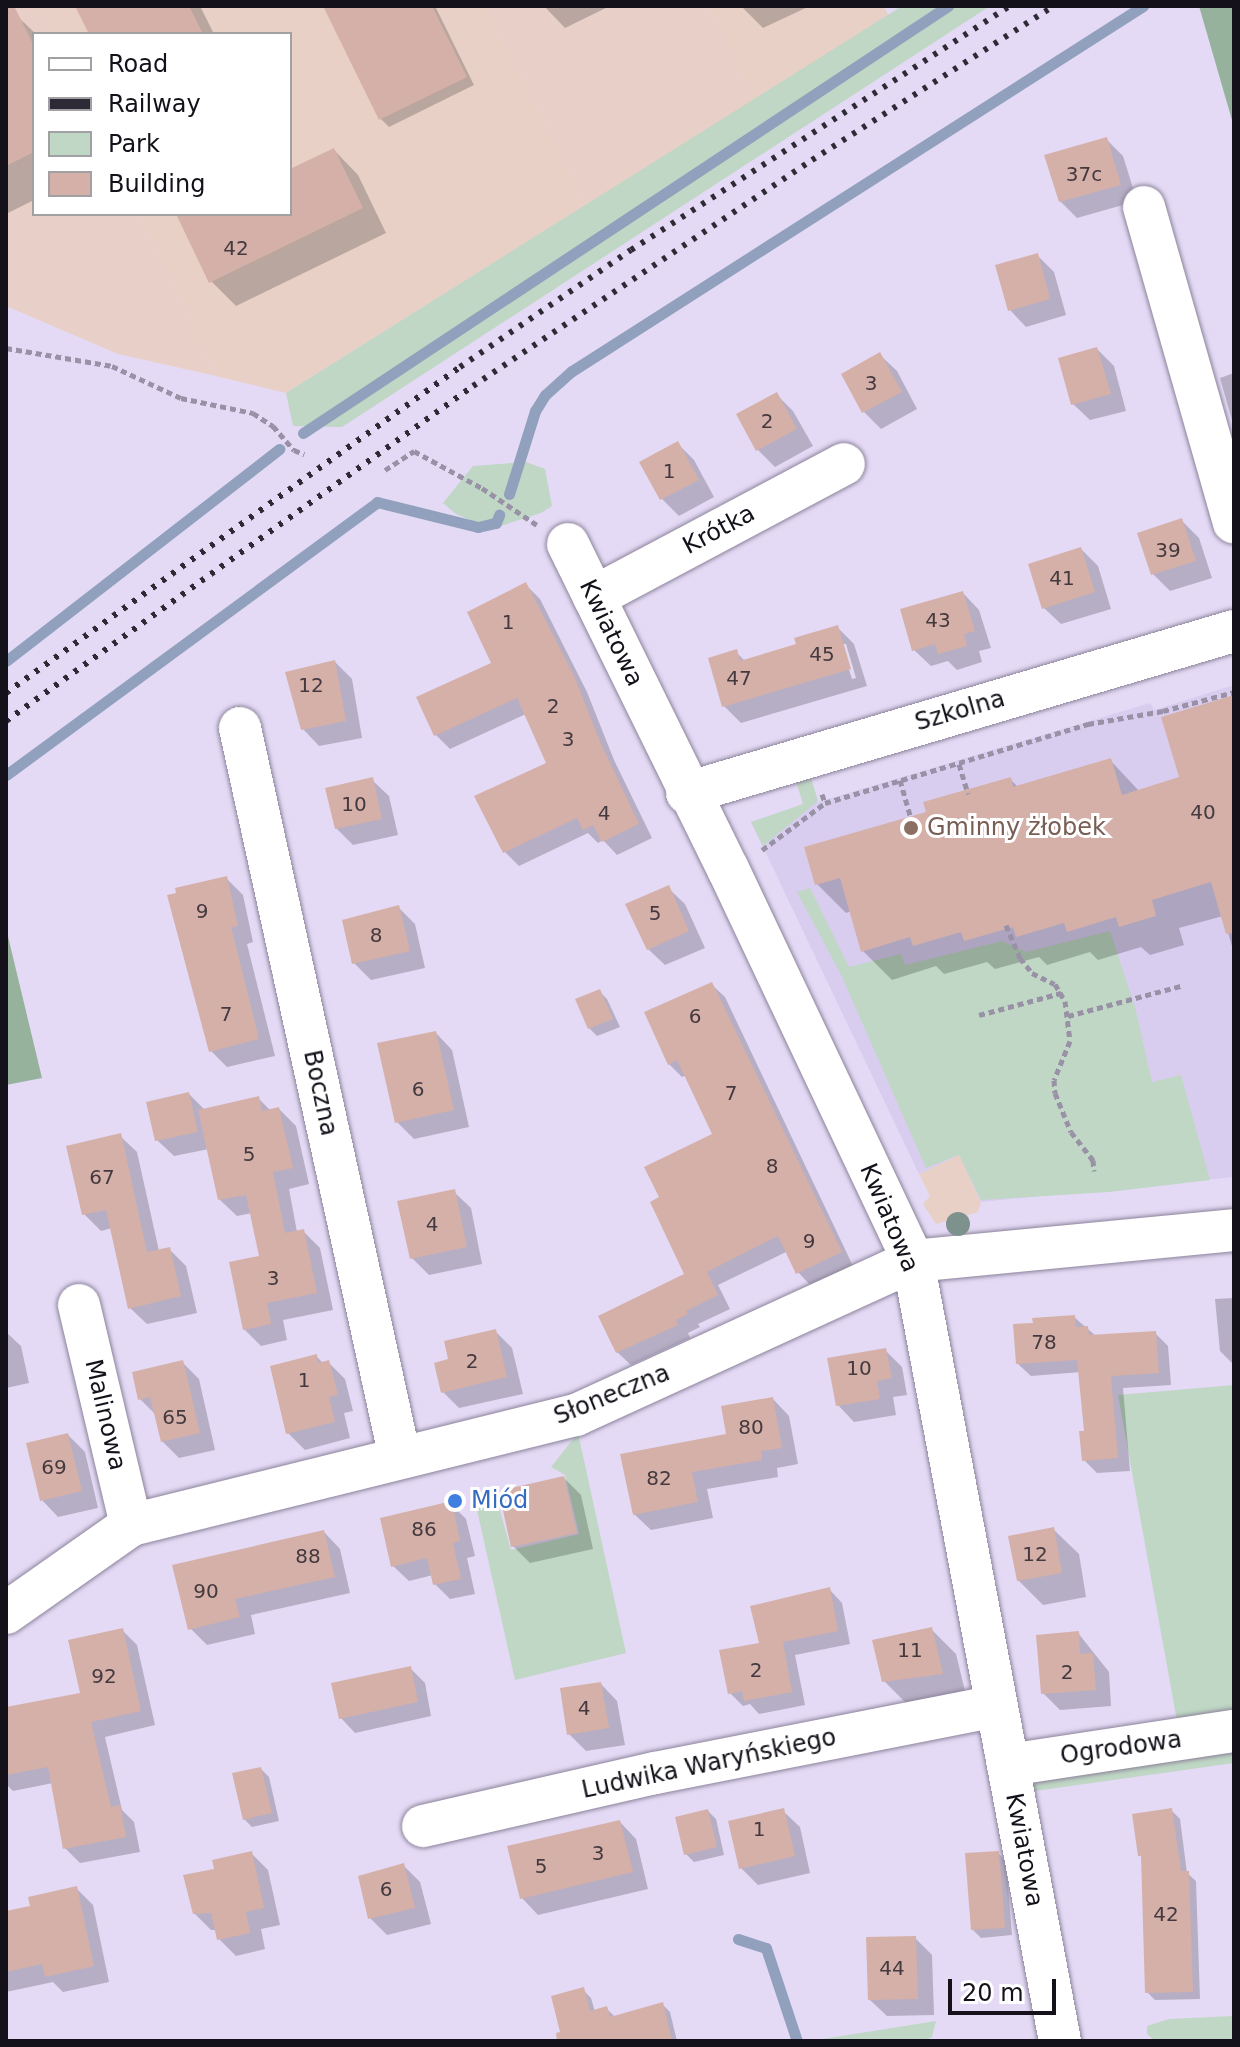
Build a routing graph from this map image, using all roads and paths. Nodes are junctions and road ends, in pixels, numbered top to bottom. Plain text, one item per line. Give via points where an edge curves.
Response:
1 (1144, 207) dead end
2 (6, 348) edge
3 (304, 454) dead end
4 (844, 464) dead end
5 (385, 470) dead end
6 (1234, 522) edge
7 (568, 544) joint
8 (594, 597) junction
9 (1234, 631) edge
10 (1234, 692) edge
11 (240, 728) dead end
12 (810, 755) junction
13 (959, 764) junction
14 (900, 780) junction
15 (687, 793) junction
16 (968, 794) dead end
17 (825, 803) junction
18 (910, 816) dead end
19 (728, 869) junction
20 (1006, 925) dead end
21 (1181, 986) dead end
22 (1061, 993) junction
23 (979, 1015) dead end
24 (1068, 1016) junction
25 (1094, 1171) dead end
26 (1234, 1230) edge
27 (913, 1261) junction
28 (79, 1305) dead end
29 (400, 1458) junction
30 (131, 1525) junction
31 (6, 1613) edge
32 (995, 1706) junction
33 (1234, 1731) edge
34 (1008, 1765) junction
35 (423, 1826) dead end
36 (1060, 2041) edge

1 - 6 street
2 - 3 path via 112,366 181,398 253,413
4 - 8 street, Krótka
5 - 7 path via 414,451
7 - 8 street, Kwiatowa
8 - 15 street, Kwiatowa
9 - 12 street, Szkolna
10 - 13 path via 1088,724
11 - 29 street, Boczna
12 - 15 street, Szkolna
12 - 17 path
13 - 14 path
13 - 16 path
14 - 17 path
14 - 18 path
15 - 19 street, Kwiatowa
17 - 19 path via 768,847
19 - 27 street, Kwiatowa
20 - 22 path via 1032,973 1055,984
21 - 24 path
22 - 23 path
22 - 24 path
24 - 25 path via 1070,1041 1054,1080 1055,1093 1071,1132 1093,1160
26 - 27 street, Słoneczna
27 - 29 street, Słoneczna via 576,1415
27 - 32 street, Kwiatowa
28 - 30 street, Malinowa
29 - 30 street, Słoneczna
30 - 31 street, Słoneczna
32 - 34 street, Kwiatowa
32 - 35 street, Ludwika Waryńskiego via 655,1773
33 - 34 street, Ogrodowa
34 - 36 street, Kwiatowa

